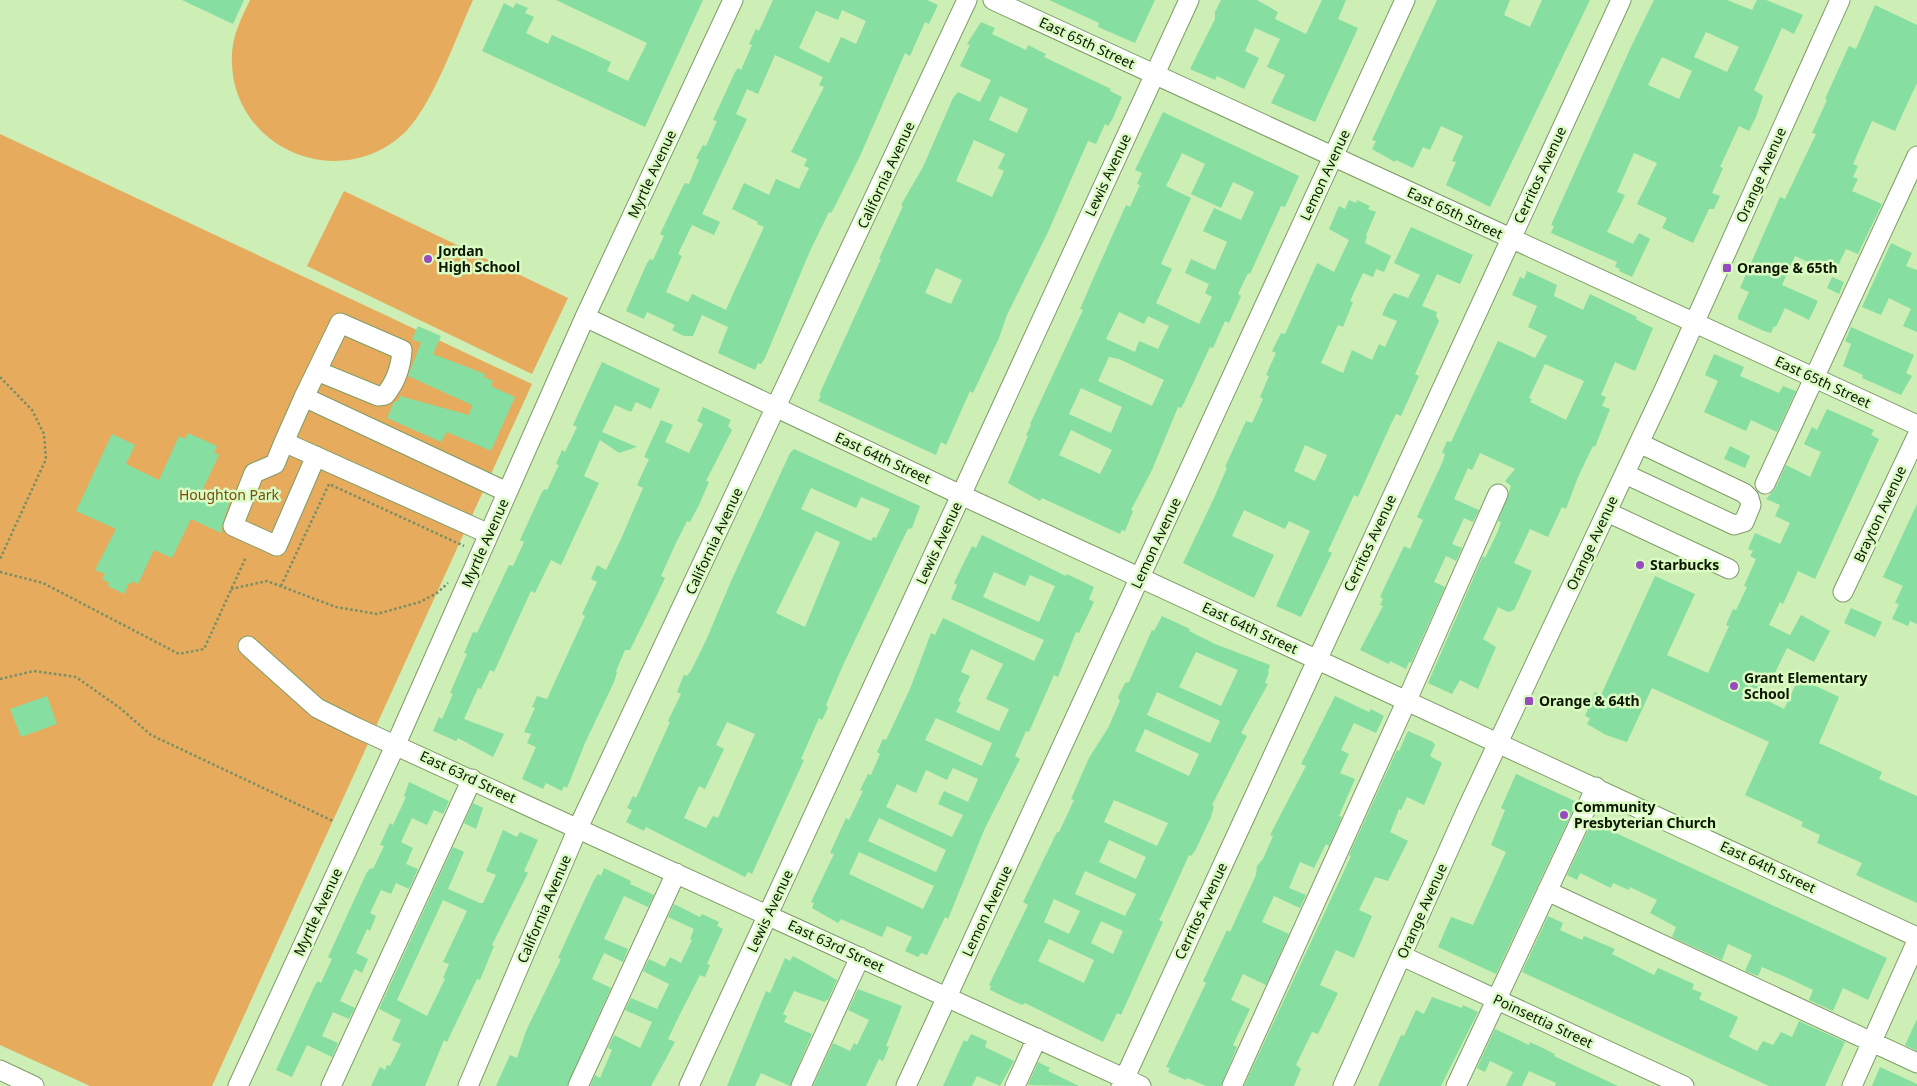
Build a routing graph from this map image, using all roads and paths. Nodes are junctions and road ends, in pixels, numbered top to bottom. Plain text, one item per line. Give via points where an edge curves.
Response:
1 (733, 0) edge
2 (967, 0) edge
3 (993, 0) edge
4 (1189, 0) edge
5 (1405, 0) edge
6 (1621, 0) edge
7 (1840, 0) edge
8 (1155, 74) junction
9 (1917, 156) edge
10 (1334, 157) junction
11 (1510, 238) junction
12 (585, 317) junction
13 (1693, 324) junction
14 (316, 370) junction
15 (0, 377) edge
16 (1815, 378) junction
17 (304, 397) junction
18 (777, 408) junction
19 (1917, 426) edge
20 (1917, 436) edge
21 (284, 442) junction
22 (1639, 443) junction
23 (316, 456) junction
24 (1624, 474) junction
25 (1765, 484) dead end
26 (507, 492) junction
27 (1498, 494) dead end
28 (961, 495) junction
29 (1607, 512) junction
30 (489, 534) junction
31 (461, 553) dead end
32 (246, 557) dead end
33 (0, 559) edge
34 (1729, 568) dead end
35 (0, 572) edge
36 (451, 576) dead end
37 (1140, 577) junction
38 (281, 586) junction
39 (231, 589) junction
40 (1843, 592) dead end
41 (248, 646) dead end
42 (1317, 658) junction
43 (0, 679) edge
44 (1408, 700) junction
45 (1498, 742) junction
46 (396, 744) junction
47 (472, 779) junction
48 (1596, 787) junction
49 (333, 821) dead end
50 (578, 828) junction
51 (676, 873) junction
52 (1547, 891) junction
53 (768, 915) junction
54 (1917, 937) edge
55 (1917, 941) edge
56 (1402, 956) junction
57 (860, 958) junction
58 (947, 997) junction
59 (1497, 1000) junction
60 (1036, 1038) junction
61 (1872, 1042) junction
62 (1917, 1063) edge
63 (0, 1070) edge
64 (1129, 1083) edge
65 (34, 1086) edge
66 (238, 1086) edge
67 (331, 1086) edge
68 (468, 1086) edge
69 (578, 1086) edge
70 (689, 1086) edge
71 (800, 1086) edge
72 (906, 1086) edge
73 (1014, 1086) edge
74 (1232, 1086) edge
75 (1343, 1086) edge
76 (1456, 1086) edge
77 (1684, 1086) edge
78 (1852, 1086) edge

1 - 12 street, Myrtle Avenue
2 - 18 street, California Avenue
3 - 8 street, East 65th Street
4 - 8 street, Lewis Avenue
5 - 10 street, Lemon Avenue
6 - 11 street, Cerritos Avenue
7 - 13 street, Orange Avenue
8 - 10 street, East 65th Street
8 - 28 street, Lewis Avenue
9 - 16 street
10 - 11 street, East 65th Street
10 - 37 street, Lemon Avenue
11 - 13 street, East 65th Street
11 - 42 street, Cerritos Avenue
12 - 18 street, East 64th Street
12 - 26 street, Myrtle Avenue
13 - 16 street, East 65th Street
13 - 22 street, Orange Avenue
14 - 14 street via 340,323 402,350 397,376 385,395 378,396
14 - 17 street
15 - 33 path via 32,410 44,434 46,459
16 - 19 street, East 65th Street
16 - 25 street
17 - 21 street
17 - 26 street
18 - 28 street, East 64th Street
18 - 50 street, California Avenue
20 - 40 street, Brayton Avenue
21 - 23 street
21 - 23 street via 275,464 254,473 232,526 277,546
22 - 24 street, Orange Avenue
22 - 24 street via 1744,493 1751,505 1744,522 1734,525
23 - 30 street
24 - 29 street, Orange Avenue
26 - 30 street, Myrtle Avenue
27 - 44 street
28 - 37 street, East 64th Street
28 - 53 street, Lewis Avenue
29 - 34 street
29 - 45 street, Orange Avenue
30 - 46 street, Myrtle Avenue
31 - 38 path via 464,546 329,484
32 - 39 path
35 - 39 path via 43,583 180,654 204,649
36 - 38 path via 448,584 420,602 377,614 336,607
37 - 42 street, East 64th Street
37 - 58 street, Lemon Avenue
38 - 39 path via 267,581
41 - 46 street, East 63rd Street via 317,708
42 - 44 street, East 64th Street
42 - 64 street, Cerritos Avenue
43 - 49 path via 34,671 76,677 151,735
44 - 45 street, East 64th Street
44 - 74 street
45 - 48 street, East 64th Street
45 - 56 street, Orange Avenue
46 - 47 street, East 63rd Street
46 - 66 street, Myrtle Avenue
47 - 50 street, East 63rd Street
47 - 67 street
48 - 52 street
48 - 54 street, East 64th Street
50 - 51 street, East 63rd Street
50 - 68 street, California Avenue
51 - 53 street, East 63rd Street
51 - 69 street
52 - 59 street
52 - 61 street
53 - 57 street, East 63rd Street
53 - 70 street, Lewis Avenue
55 - 61 street
56 - 59 street, Poinsettia Street
56 - 75 street, Orange Avenue
57 - 58 street, East 63rd Street
57 - 71 street
58 - 60 street, East 63rd Street
58 - 72 street, Lemon Avenue
59 - 76 street
59 - 77 street, Poinsettia Street
60 - 64 street, East 63rd Street
60 - 73 street
61 - 62 street
61 - 78 street
63 - 65 street

